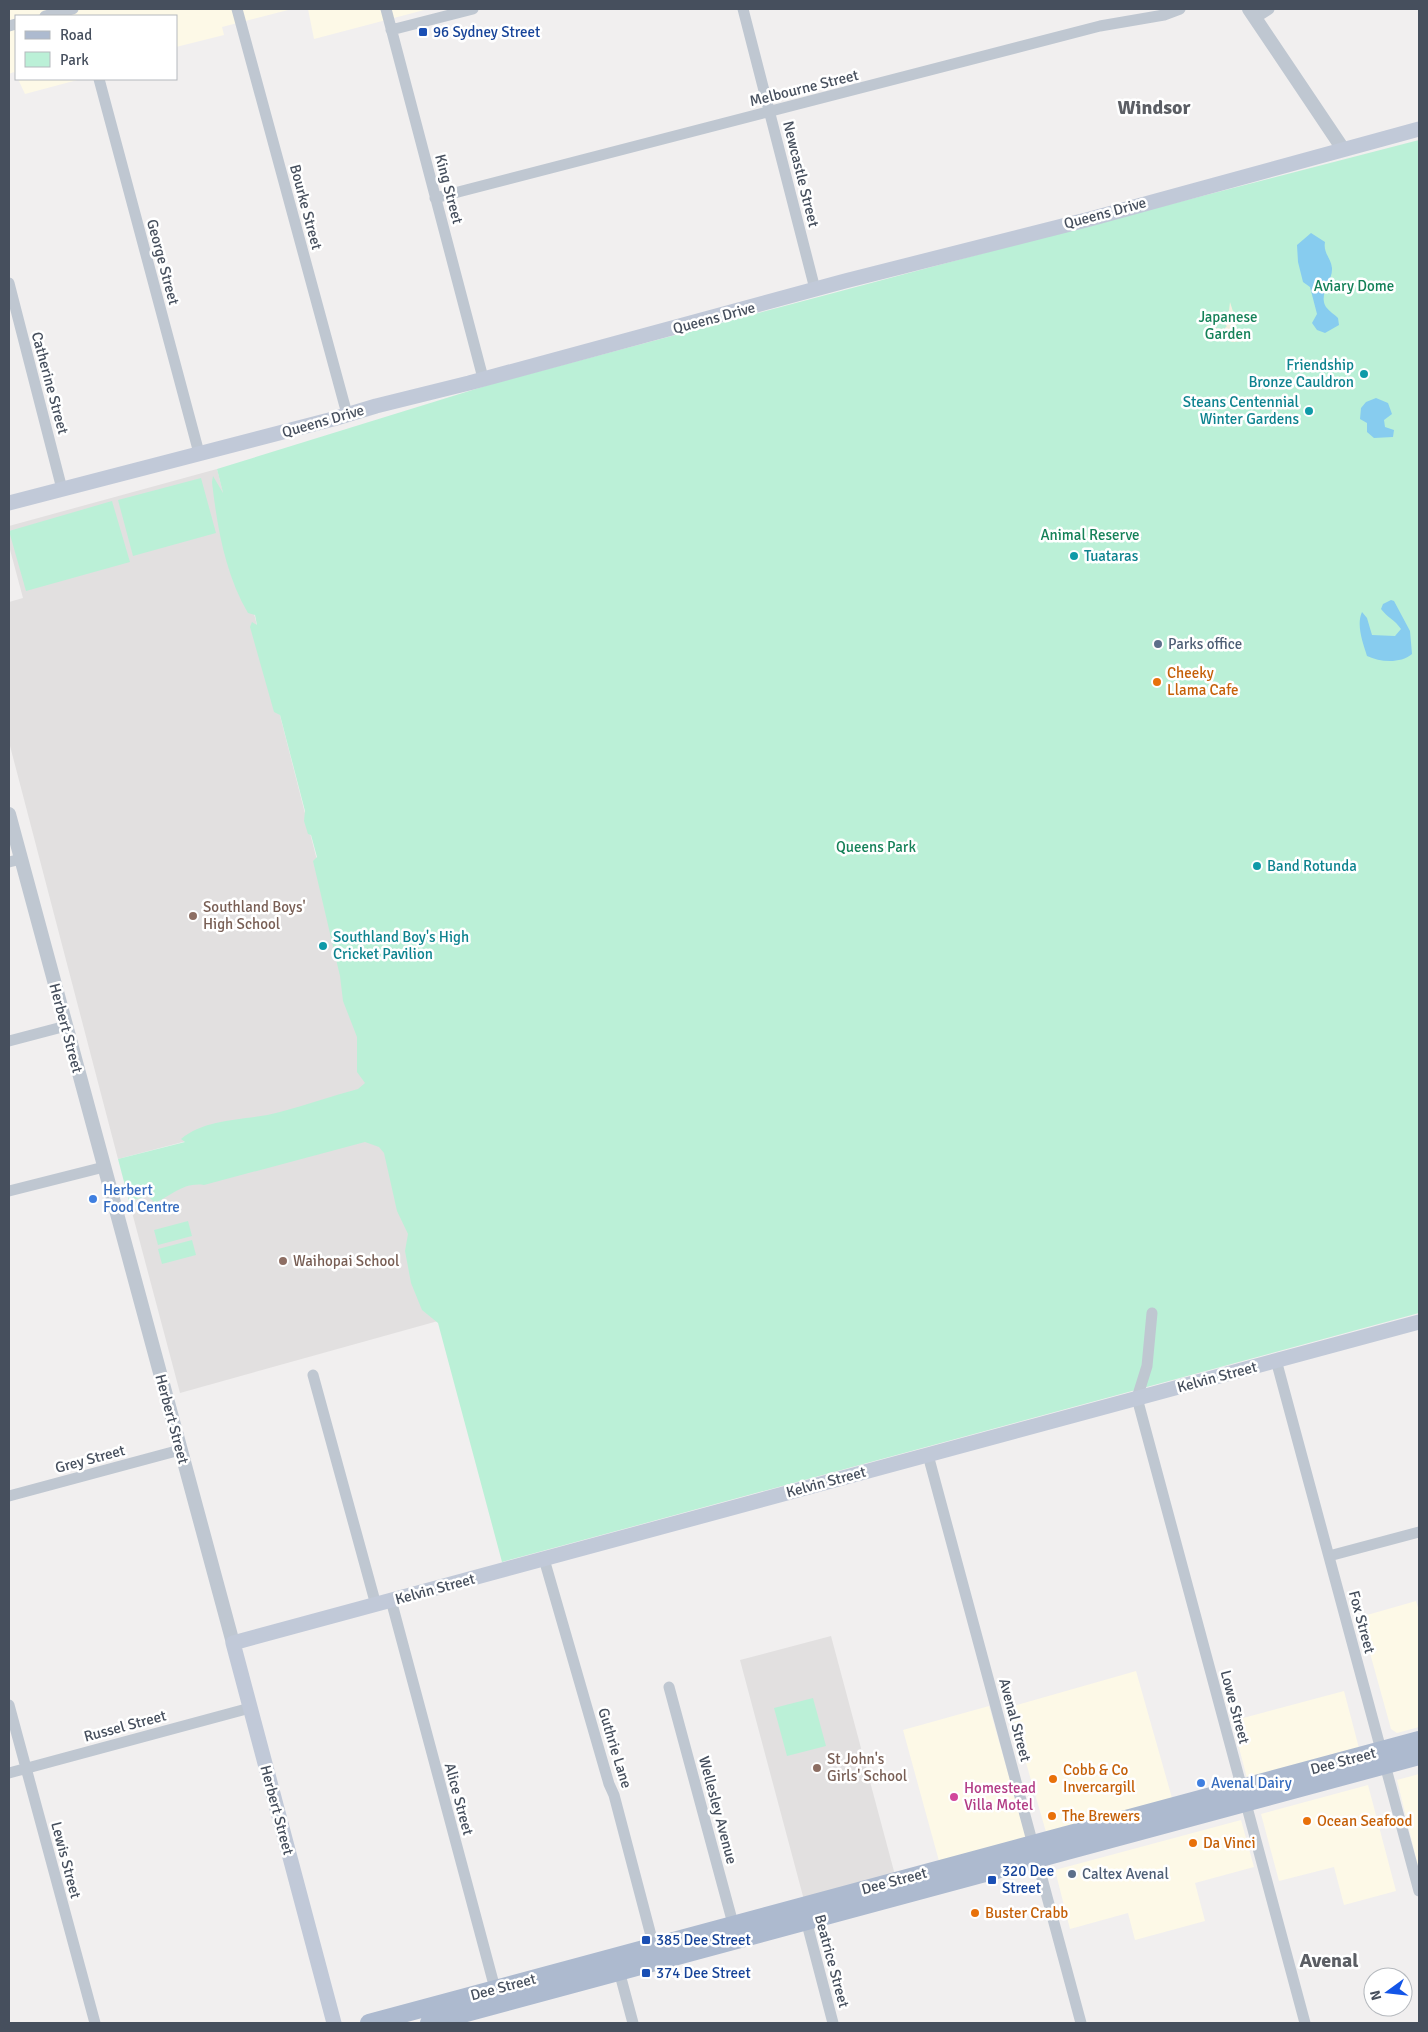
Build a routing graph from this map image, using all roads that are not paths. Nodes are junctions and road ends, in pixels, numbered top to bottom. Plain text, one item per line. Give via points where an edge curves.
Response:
1 (73, 9) edge
2 (237, 9) edge
3 (386, 9) edge
4 (473, 9) edge
5 (743, 9) edge
6 (1180, 9) edge
7 (1268, 9) edge
8 (1252, 13) edge
9 (49, 15) edge
10 (391, 30) junction
11 (99, 80) edge
12 (769, 112) junction
13 (1419, 129) edge
14 (1343, 149) junction
15 (435, 198) junction
16 (9, 284) edge
17 (815, 289) junction
18 (483, 378) junction
19 (346, 414) junction
20 (199, 453) junction
21 (62, 489) junction
22 (9, 503) edge
23 (9, 814) edge
24 (15, 861) edge
25 (66, 1026) junction
26 (9, 1041) edge
27 (104, 1167) junction
28 (9, 1191) edge
29 (1152, 1313) dead end
30 (1419, 1322) edge
31 (1276, 1360) junction
32 (313, 1375) dead end
33 (1137, 1398) junction
34 (180, 1450) junction
35 (928, 1455) junction
36 (9, 1496) edge
37 (1419, 1532) edge
38 (1329, 1556) junction
39 (544, 1559) junction
40 (391, 1600) junction
41 (376, 1605) junction
42 (232, 1644) junction
43 (669, 1687) dead end
44 (9, 1705) edge
45 (250, 1708) junction
46 (1419, 1740) edge
47 (1419, 1756) edge
48 (1383, 1758) junction
49 (26, 1769) junction
50 (9, 1774) edge
51 (1244, 1795) junction
52 (1035, 1851) junction
53 (1419, 1891) edge
54 (804, 1914) junction
55 (735, 1932) junction
56 (654, 1947) junction
57 (617, 1964) junction
58 (497, 1997) junction
59 (432, 2019) edge
60 (95, 2023) edge
61 (334, 2023) edge
62 (369, 2023) edge
63 (633, 2023) edge
64 (833, 2023) edge
65 (1081, 2023) edge
66 (1305, 2023) edge

1 - 9 street
2 - 19 street, Bourke Street
3 - 10 street, King Street
4 - 10 street
5 - 12 street, Newcastle Street
6 - 12 street, Melbourne Street
7 - 8 street
8 - 14 street
10 - 15 street, King Street
11 - 20 street, George Street
12 - 15 street, Melbourne Street
12 - 17 street, Newcastle Street
13 - 14 main road, Queens Drive
14 - 17 main road, Queens Drive via 1090,219
15 - 18 street, King Street
16 - 21 street, Catherine Street
17 - 18 main road, Queens Drive
18 - 19 main road, Queens Drive
19 - 20 main road, Queens Drive
20 - 21 main road, Queens Drive
21 - 22 main road, Queens Drive
23 - 24 street, Herbert Street
24 - 25 street, Herbert Street
25 - 26 street
25 - 27 street, Herbert Street
27 - 28 street
27 - 34 street, Herbert Street
29 - 33 street via 1147,1366
30 - 31 main road, Kelvin Street
31 - 33 main road, Kelvin Street
31 - 38 street, Fox Street
32 - 41 street
33 - 35 main road, Kelvin Street
33 - 51 street, Lowe Street
34 - 36 street, Grey Street
34 - 42 street, Herbert Street
35 - 39 main road, Kelvin Street
35 - 52 street, Avenal Street
37 - 38 street
38 - 48 street, Fox Street
39 - 40 main road, Kelvin Street
39 - 56 street, Guthrie Lane via 608,1784 614,1795
40 - 41 main road, Kelvin Street
40 - 58 street, Alice Street
41 - 42 main road, Kelvin Street
42 - 45 main road, Herbert Street
43 - 55 street, Wellesley Avenue
44 - 49 street, Lewis Street
45 - 49 street, Russel Street
45 - 61 main road, Herbert Street
46 - 48 main road, Dee Street
47 - 48 main road, Dee Street
48 - 51 main road, Dee Street
48 - 53 street, Fox Street
49 - 50 street, Russel Street
49 - 60 street, Lewis Street
51 - 52 main road, Dee Street
51 - 66 street, Lowe Street
52 - 54 main road, Dee Street
52 - 65 street, Avenal Street
54 - 55 main road, Dee Street
54 - 64 street, Beatrice Street
55 - 56 main road, Dee Street
55 - 57 main road, Dee Street
56 - 57 main road, Dee Street
57 - 58 main road, Dee Street
57 - 63 street
58 - 59 main road, Dee Street
59 - 62 main road, Dee Street

